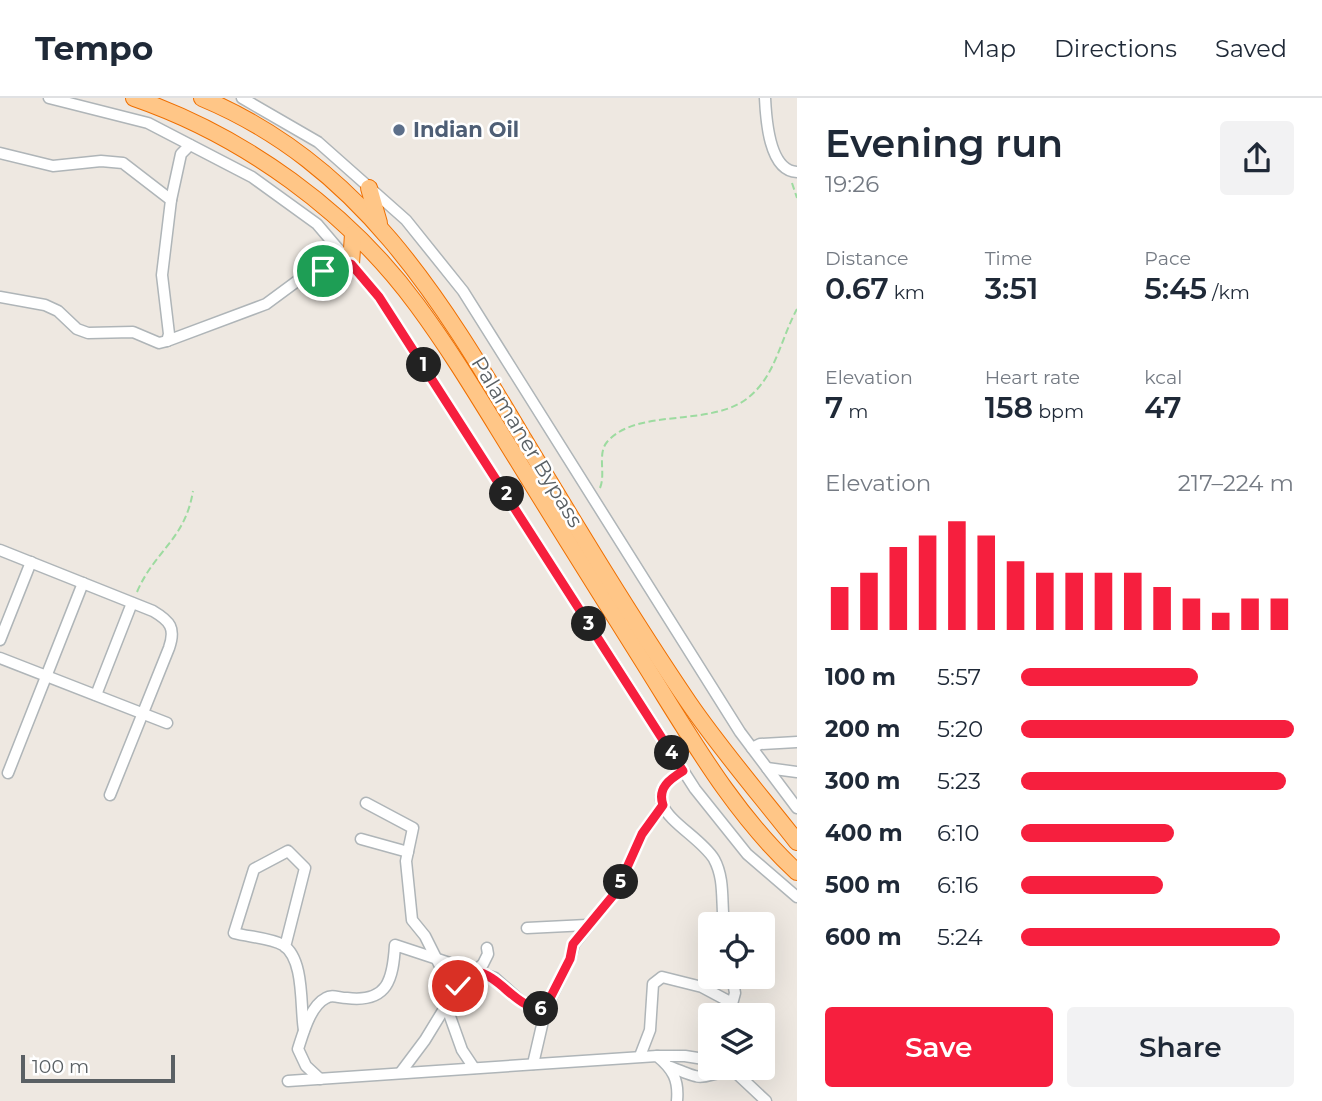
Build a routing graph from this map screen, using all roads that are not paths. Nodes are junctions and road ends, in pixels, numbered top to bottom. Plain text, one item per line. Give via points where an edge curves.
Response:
1 (50, 98) edge
2 (134, 98) edge
3 (202, 98) edge
4 (242, 98) edge
5 (765, 98) edge
6 (190, 145) junction
7 (0, 153) edge
8 (794, 172) edge
9 (369, 188) junction
10 (171, 200) junction
11 (379, 223) junction
12 (353, 233) junction
13 (351, 264) junction
14 (0, 297) edge
15 (167, 341) junction
16 (0, 550) edge
17 (31, 562) junction
18 (83, 583) junction
19 (132, 603) junction
20 (0, 640) edge
21 (0, 658) edge
22 (46, 676) junction
23 (96, 695) junction
24 (143, 713) junction
25 (167, 723) dead end
26 (797, 742) edge
27 (752, 748) junction
28 (767, 768) junction
29 (683, 771) junction
30 (8, 772) dead end
31 (797, 772) edge
32 (110, 796) dead end
33 (366, 803) dead end
34 (663, 805) junction
35 (797, 808) edge
36 (361, 839) dead end
37 (797, 842) edge
38 (408, 852) junction
39 (797, 872) edge
40 (797, 897) edge
41 (724, 912) edge
42 (587, 925) junction
43 (527, 929) dead end
44 (285, 947) junction
45 (487, 947) dead end
46 (435, 957) junction
47 (474, 971) junction
48 (734, 989) edge
49 (732, 1003) joint
50 (447, 1008) junction
51 (545, 1008) junction
52 (304, 1030) junction
53 (642, 1051) junction
54 (655, 1056) junction
55 (698, 1058) edge
56 (533, 1064) junction
57 (671, 1067) junction
58 (474, 1068) junction
59 (401, 1072) junction
60 (698, 1078) edge
61 (320, 1079) junction
62 (746, 1080) edge
63 (288, 1081) dead end
64 (752, 1085) junction
65 (677, 1101) edge
66 (750, 1101) edge
67 (766, 1101) edge

1 - 6 street via 148,124
2 - 12 highway, Palamaner Bypass via 219,133 288,179
3 - 11 highway, Palamaner Bypass via 303,156
4 - 9 street via 318,142
5 - 8 street via 774,150 783,166
6 - 10 street via 181,154
6 - 13 street via 252,177 317,224
7 - 10 street via 53,166 123,163
9 - 11 highway
9 - 27 street via 406,220 463,291
10 - 15 street via 162,275
11 - 37 highway, Palamaner Bypass via 478,360 690,704
12 - 13 highway
12 - 39 highway, Palamaner Bypass via 415,302 736,804
13 - 15 street via 308,273 266,304
13 - 29 street via 400,329
14 - 15 street via 45,305 89,333 133,332 159,343
16 - 17 street
17 - 18 street
17 - 20 street
18 - 19 street
18 - 22 street
19 - 23 street
19 - 24 street via 165,618 174,633
21 - 22 street
22 - 23 street
22 - 30 street
23 - 24 street
24 - 25 street
24 - 32 street
26 - 27 street
27 - 28 street
28 - 31 street
28 - 35 street
29 - 34 street via 663,786
29 - 40 street via 747,854
33 - 38 street via 413,828
34 - 41 street via 667,816 701,841 715,861 723,887
34 - 42 street via 642,834 616,892
36 - 38 street
38 - 46 street via 412,920
42 - 43 street
42 - 51 street via 573,944
44 - 44 street via 234,933 254,869 288,851 305,868
44 - 52 street via 298,969
45 - 47 street via 488,954
46 - 47 street
46 - 50 street via 443,972
46 - 52 street via 395,945 393,972 385,989 366,999 329,996
47 - 50 street via 458,986
47 - 51 street via 495,978 535,1009
48 - 49 street
49 - 53 street via 702,987 662,977 653,984 650,1030
50 - 58 street via 462,1050
50 - 59 street
51 - 56 street
52 - 61 street via 298,1049 306,1066
53 - 54 street
53 - 56 street
54 - 55 street
54 - 57 street
56 - 58 street
57 - 60 street
57 - 65 street via 678,1084
58 - 59 street
59 - 61 street
61 - 63 street
62 - 64 street
64 - 66 street
64 - 67 street

